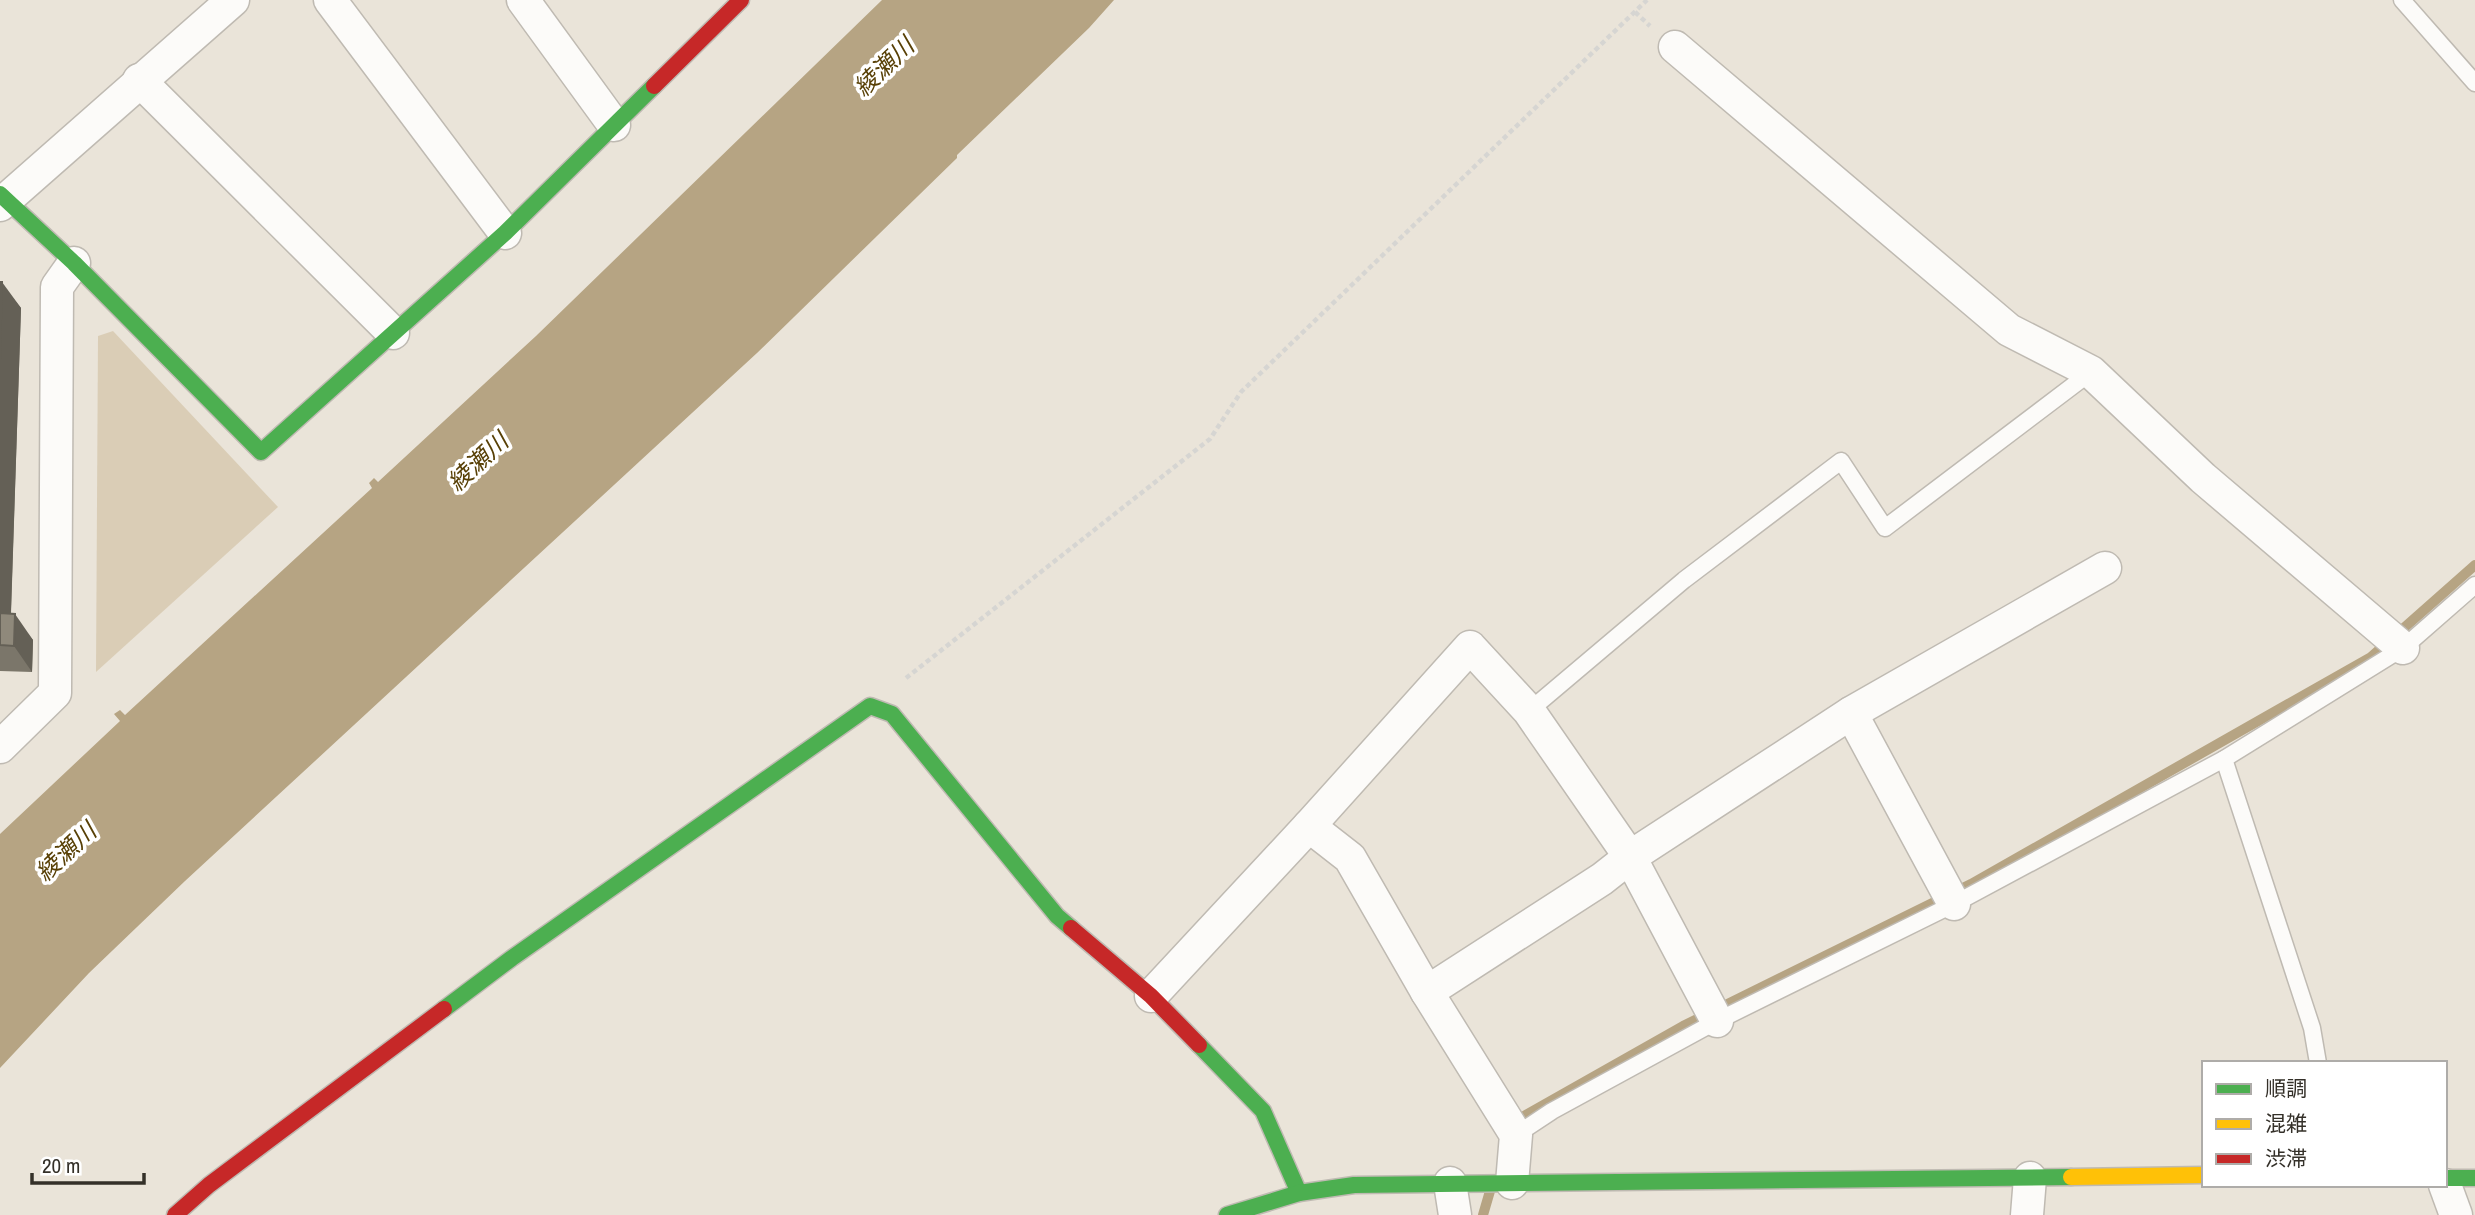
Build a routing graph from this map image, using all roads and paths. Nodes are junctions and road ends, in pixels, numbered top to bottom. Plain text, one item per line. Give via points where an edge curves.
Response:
1 (330, 0) edge
2 (523, 0) edge
3 (1647, 0) edge
4 (2402, 0) edge
5 (731, 4) edge
6 (215, 5) edge
7 (1675, 47) dead end
8 (139, 80) junction
9 (2475, 83) edge
10 (614, 125) junction
11 (2, 200) edge
12 (505, 233) junction
13 (74, 263) junction
14 (393, 333) junction
15 (2091, 372) junction
16 (2105, 568) dead end
17 (2475, 585) edge
18 (2403, 648) junction
19 (870, 706) junction
20 (1529, 711) junction
21 (1851, 713) junction
22 (0, 747) edge
23 (2224, 760) junction
24 (1309, 826) junction
25 (1630, 857) junction
26 (1954, 904) junction
27 (1427, 992) junction
28 (1151, 996) junction
29 (1717, 1021) junction
30 (2318, 1061) edge
31 (1516, 1136) junction
32 (2202, 1175) edge
33 (2031, 1178) junction
34 (2447, 1178) edge
35 (2475, 1178) edge
36 (1450, 1183) junction
37 (1512, 1183) junction
38 (2446, 1187) edge
39 (1299, 1193) junction
40 (175, 1215) edge
41 (1227, 1215) edge
42 (1455, 1215) edge
43 (2027, 1215) edge
44 (2456, 1215) edge

1 - 12 street
2 - 10 street
3 - 19 path via 1241,393 1210,439
4 - 9 lane
5 - 10 street
6 - 8 street
7 - 15 street via 2009,330
8 - 11 street
8 - 14 street
10 - 12 street
11 - 13 street
12 - 14 street
13 - 14 street via 261,452
13 - 22 street via 57,287 55,694
15 - 18 street via 2203,478
15 - 20 lane via 1885,528 1841,461 1684,580
16 - 21 street
17 - 18 lane
18 - 23 lane
19 - 28 street via 892,714 1057,916
19 - 40 street via 512,958
20 - 24 street via 1469,647
20 - 25 street
21 - 25 street
21 - 26 street
23 - 26 lane
23 - 30 lane via 2312,1028
24 - 27 street via 1350,858
24 - 28 street
25 - 27 street
25 - 29 street
26 - 29 lane
27 - 31 street
28 - 39 street via 1263,1111
29 - 31 lane via 1552,1111
31 - 37 street
32 - 33 street
33 - 37 street
33 - 43 street
34 - 35 street
36 - 37 street
36 - 39 street via 1354,1185
36 - 42 street
38 - 44 street
39 - 41 street

